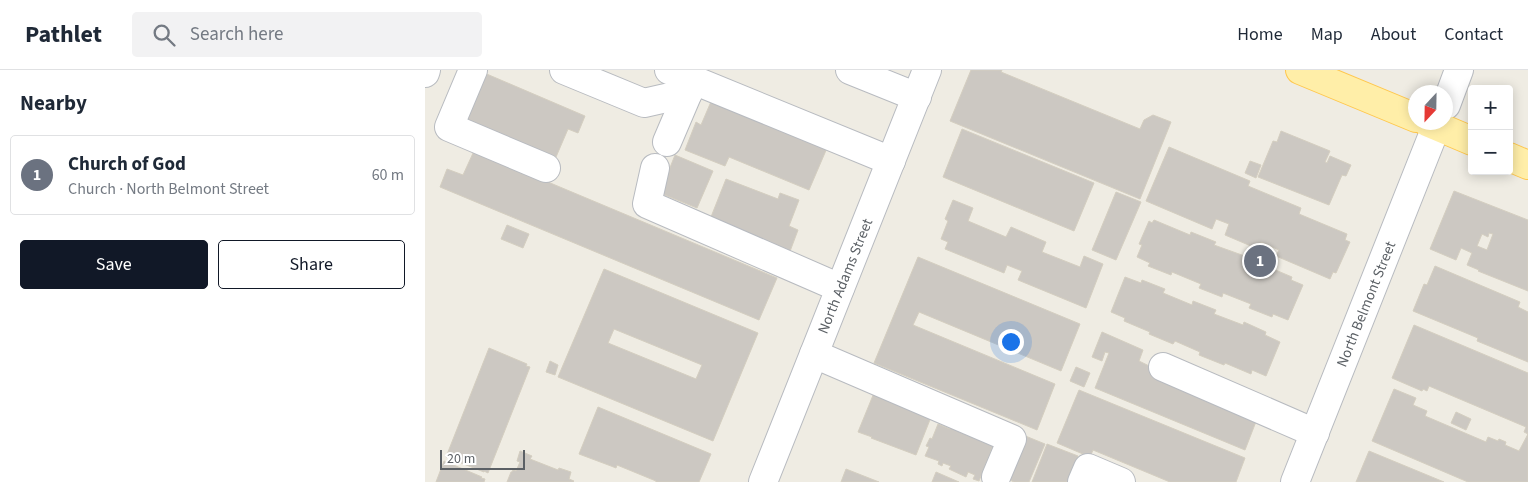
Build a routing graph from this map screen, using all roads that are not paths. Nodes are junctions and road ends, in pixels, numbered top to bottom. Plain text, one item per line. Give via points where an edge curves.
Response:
1 (473, 70) edge
2 (564, 70) edge
3 (850, 70) edge
4 (927, 70) edge
5 (1300, 70) edge
6 (1459, 70) edge
7 (683, 81) edge
8 (1451, 85) edge
9 (917, 97) junction
10 (1408, 110) edge
11 (1429, 130) edge
12 (1452, 130) edge
13 (1468, 139) edge
14 (667, 142) dead end
15 (1513, 159) edge
16 (891, 161) junction
17 (1528, 165) edge
18 (547, 168) dead end
19 (655, 168) dead end
20 (840, 288) junction
21 (814, 354) junction
22 (1163, 367) dead end
23 (1315, 433) junction
24 (996, 477) dead end
25 (763, 482) edge
26 (1083, 482) edge
27 (1121, 482) edge
28 (1295, 482) edge

1 - 18 street via 449,128
2 - 7 street via 644,103
3 - 9 street
4 - 9 street, North Adams Street
5 - 10 main road
6 - 8 street, North Belmont Street
7 - 14 street
7 - 16 street
9 - 16 street, North Adams Street
11 - 23 street, North Belmont Street
12 - 13 main road
15 - 17 main road
16 - 20 street, North Adams Street
19 - 20 street via 647,204
20 - 21 street, North Adams Street
21 - 24 street via 1012,438
21 - 25 street, North Adams Street
22 - 23 street
23 - 28 street, North Belmont Street
26 - 27 street via 1088,468

